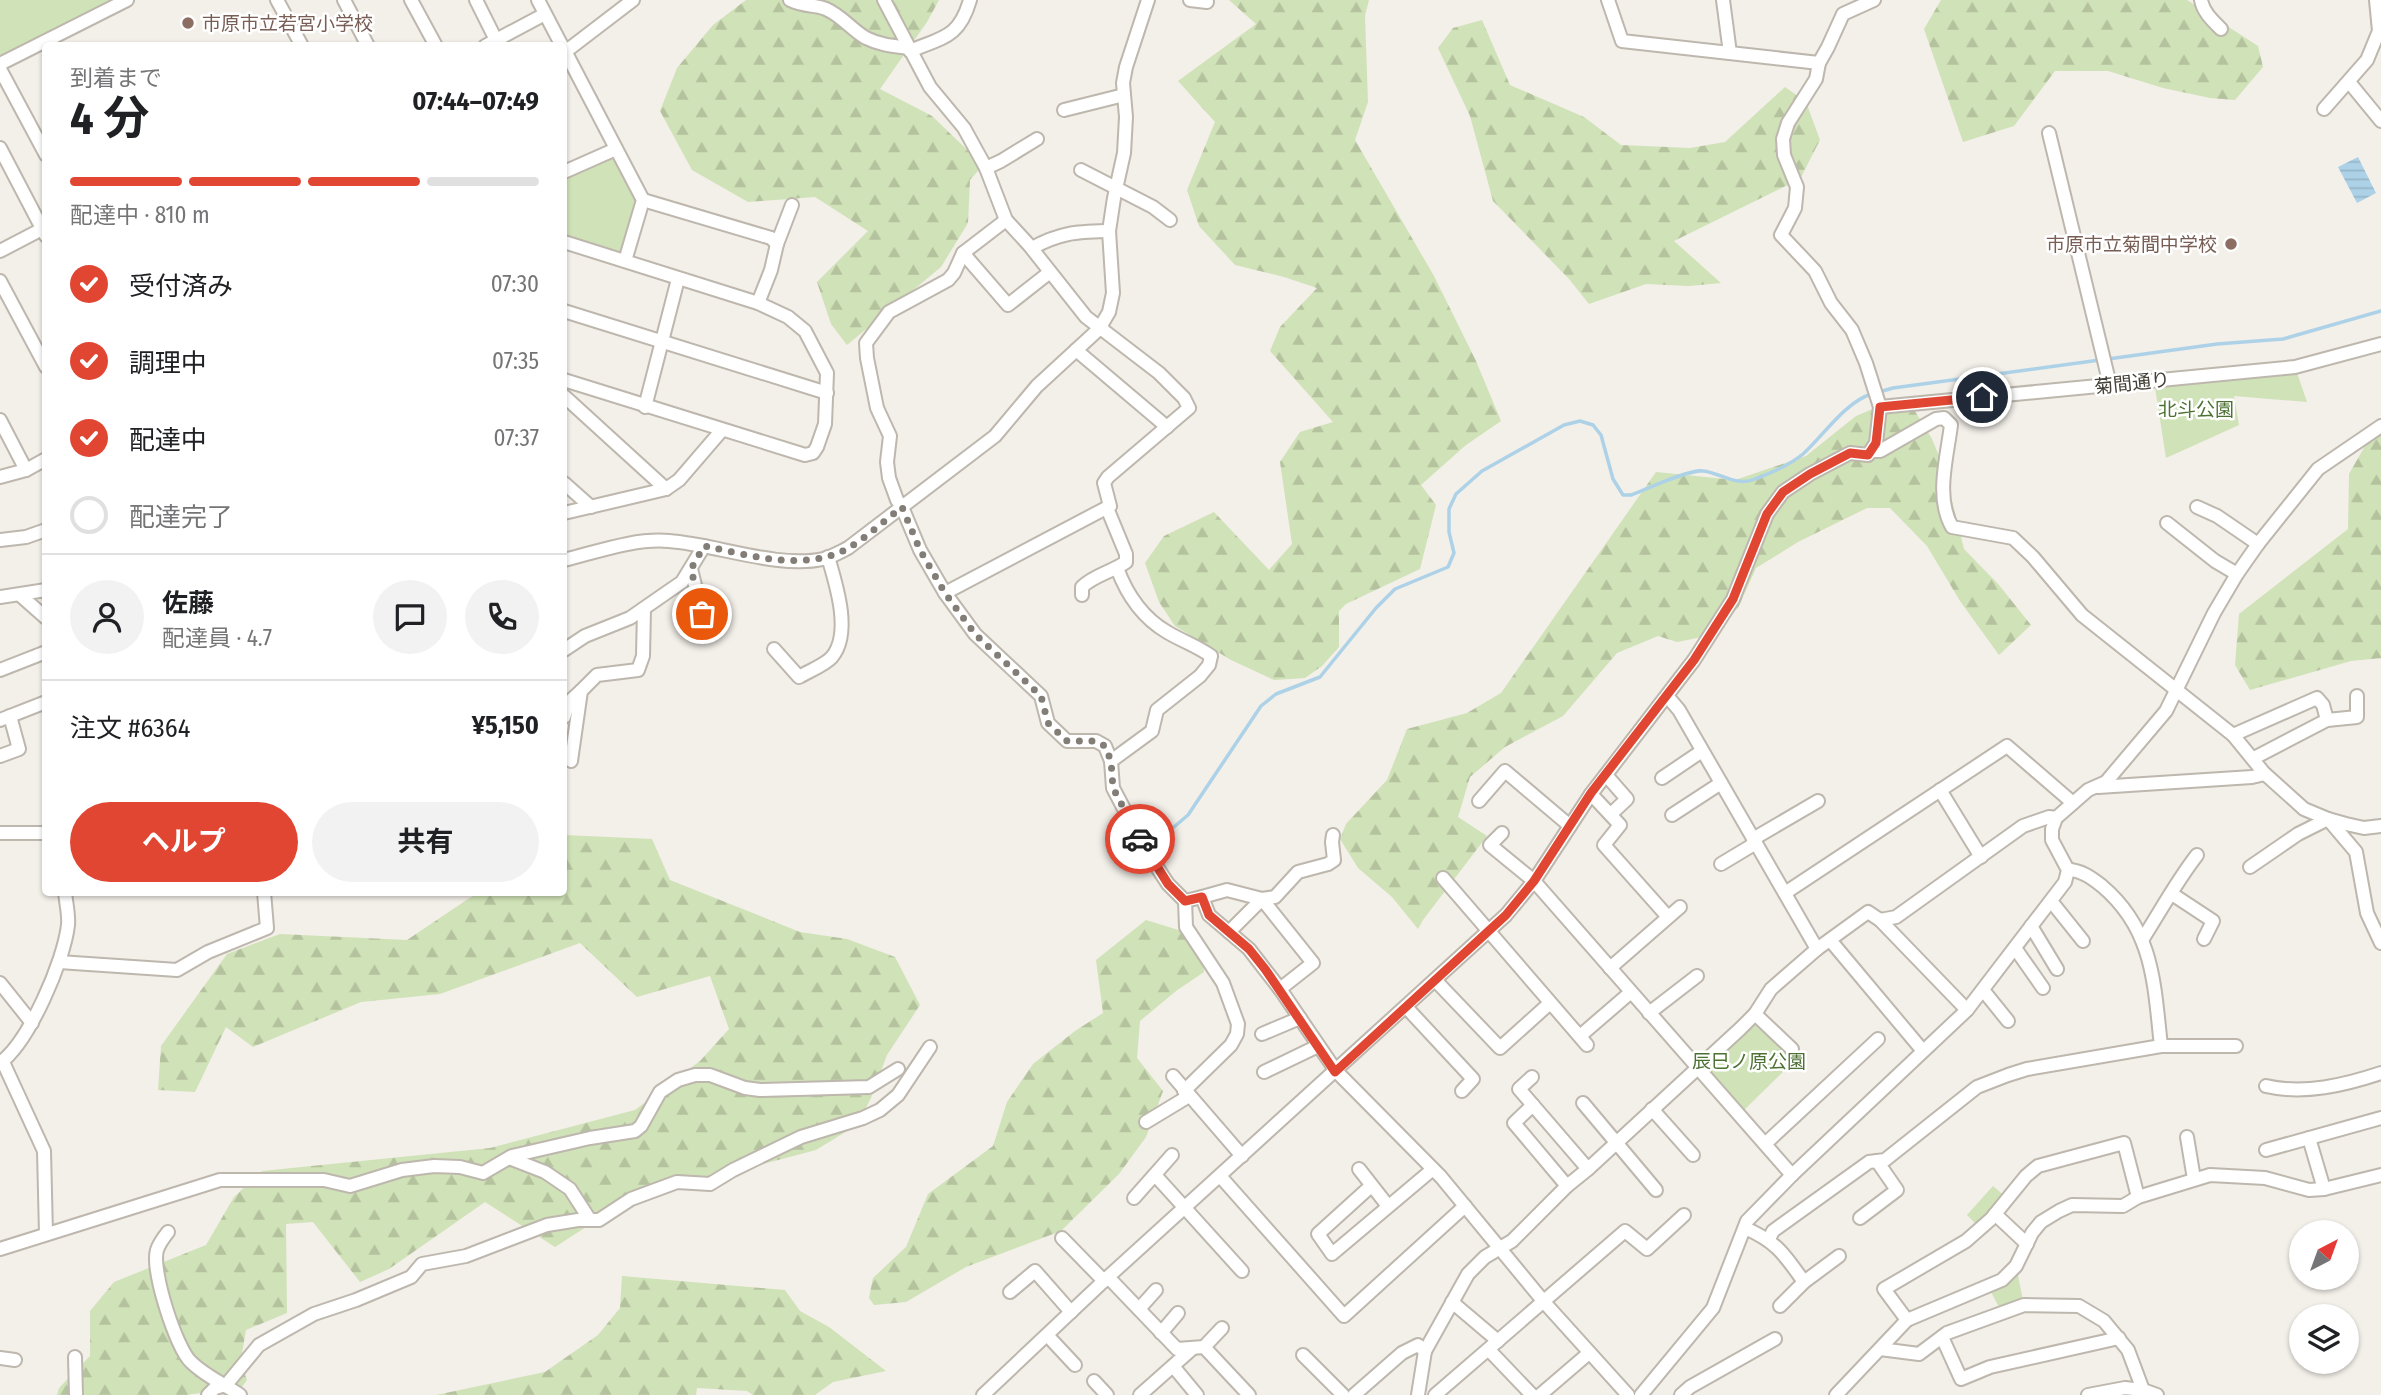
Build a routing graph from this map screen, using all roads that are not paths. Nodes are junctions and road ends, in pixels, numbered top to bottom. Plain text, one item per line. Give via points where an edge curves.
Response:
1 (127, 0) edge
2 (277, 0) edge
3 (344, 0) edge
4 (411, 0) edge
5 (476, 0) edge
6 (538, 0) edge
7 (633, 0) edge
8 (790, 0) edge
9 (884, 0) edge
10 (970, 0) edge
11 (1148, 0) edge
12 (1190, 0) edge
13 (1608, 0) edge
14 (1723, 0) edge
15 (1874, 0) edge
16 (2201, 0) edge
17 (2376, 0) edge
18 (1207, 2) dead end
19 (545, 13) junction
20 (2221, 29) dead end
21 (46, 42) edge
22 (300, 42) edge
23 (366, 42) edge
24 (434, 42) edge
25 (492, 42) edge
26 (496, 42) edge
27 (560, 42) edge
28 (42, 44) edge
29 (567, 47) edge
30 (910, 50) junction
31 (1730, 53) junction
32 (567, 55) edge
33 (1819, 63) junction
34 (0, 66) edge
35 (2349, 82) junction
36 (1124, 95) junction
37 (2324, 109) dead end
38 (1064, 110) dead end
39 (2381, 121) edge
40 (2049, 133) dead end
41 (1037, 139) dead end
42 (42, 147) edge
43 (0, 148) edge
44 (616, 149) junction
45 (986, 168) junction
46 (1081, 170) dead end
47 (567, 171) edge
48 (1116, 188) junction
49 (643, 200) junction
50 (792, 205) dead end
51 (1006, 220) junction
52 (1170, 220) dead end
53 (42, 227) edge
54 (1109, 230) junction
55 (42, 232) edge
56 (567, 243) edge
57 (777, 244) junction
58 (1032, 248) junction
59 (0, 251) edge
60 (963, 253) junction
61 (625, 261) junction
62 (1050, 272) junction
63 (678, 279) junction
64 (0, 281) edge
65 (758, 303) junction
66 (567, 312) edge
67 (1099, 329) junction
68 (662, 342) junction
69 (2381, 344) edge
70 (1076, 350) junction
71 (42, 360) edge
72 (567, 381) edge
73 (2110, 385) junction
74 (827, 393) junction
75 (567, 399) edge
76 (645, 407) junction
77 (1880, 407) junction
78 (0, 420) edge
79 (2381, 426) edge
80 (1167, 427) junction
81 (722, 430) junction
82 (1872, 451) junction
83 (42, 461) edge
84 (26, 470) junction
85 (0, 477) edge
86 (567, 486) edge
87 (666, 489) junction
88 (591, 507) junction
89 (902, 507) junction
90 (2197, 507) dead end
91 (1107, 508) junction
92 (567, 512) edge
93 (2167, 523) dead end
94 (42, 531) edge
95 (0, 540) edge
96 (2258, 544) junction
97 (704, 546) junction
98 (828, 557) junction
99 (567, 559) edge
100 (1117, 568) junction
101 (691, 569) junction
102 (2237, 574) junction
103 (42, 591) edge
104 (945, 593) junction
105 (20, 595) junction
106 (1082, 595) dead end
107 (0, 597) edge
108 (644, 609) junction
109 (42, 614) edge
110 (702, 614) dead end
111 (567, 648) edge
112 (774, 649) dead end
113 (42, 653) edge
114 (2, 666) edge
115 (2177, 690) junction
116 (581, 691) junction
117 (1667, 696) junction
118 (2357, 696) dead end
119 (42, 704) edge
120 (567, 708) edge
121 (5, 718) edge
122 (2327, 720) junction
123 (2233, 735) junction
124 (1702, 751) junction
125 (0, 756) edge
126 (2254, 758) junction
127 (571, 761) dead end
128 (1111, 761) junction
129 (2265, 774) junction
130 (1606, 775) junction
131 (1662, 778) dead end
132 (1721, 783) junction
133 (2095, 787) junction
134 (1940, 790) junction
135 (1591, 793) junction
136 (1818, 801) dead end
137 (1479, 802) dead end
138 (2073, 803) junction
139 (1611, 814) junction
140 (1672, 815) dead end
141 (2056, 818) junction
142 (2328, 819) junction
143 (1570, 826) junction
144 (2381, 826) edge
145 (0, 833) edge
146 (42, 833) edge
147 (1502, 833) dead end
148 (1333, 835) dead end
149 (1754, 841) junction
150 (2197, 855) dead end
151 (1981, 857) junction
152 (1721, 864) dead end
153 (2250, 867) dead end
154 (2068, 870) junction
155 (1443, 878) dead end
156 (1534, 881) junction
157 (1785, 893) junction
158 (2172, 894) junction
159 (66, 896) edge
160 (264, 896) edge
161 (1202, 897) junction
162 (1262, 899) junction
163 (1185, 901) junction
164 (2051, 901) junction
165 (1680, 906) dead end
166 (1668, 917) junction
167 (1880, 920) junction
168 (2032, 926) junction
169 (1229, 932) junction
170 (1488, 932) junction
171 (2204, 939) dead end
172 (1830, 940) junction
173 (2142, 940) junction
174 (2083, 941) dead end
175 (2381, 943) edge
176 (2015, 948) junction
177 (1817, 949) junction
178 (59, 962) junction
179 (1610, 968) junction
180 (2057, 970) dead end
181 (1697, 976) dead end
182 (1435, 980) junction
183 (0, 983) edge
184 (2043, 988) dead end
185 (1280, 989) junction
186 (1983, 990) junction
187 (1631, 992) junction
188 (1550, 1003) junction
189 (1406, 1007) junction
190 (1967, 1010) junction
191 (1649, 1013) junction
192 (1755, 1014) junction
193 (1300, 1018) junction
194 (2008, 1021) dead end
195 (32, 1023) junction
196 (1262, 1034) dead end
197 (1878, 1039) dead end
198 (1318, 1046) junction
199 (2161, 1046) junction
200 (2236, 1046) dead end
201 (930, 1047) dead end
202 (1792, 1049) dead end
203 (1923, 1051) junction
204 (1, 1063) edge
205 (1696, 1068) junction
206 (898, 1069) dead end
207 (1265, 1072) dead end
208 (1335, 1072) junction
209 (2381, 1073) edge
210 (1173, 1076) dead end
211 (1532, 1077) dead end
212 (2266, 1086) dead end
213 (1462, 1091) dead end
214 (1186, 1094) junction
215 (1583, 1102) dead end
216 (1533, 1105) junction
217 (1652, 1109) junction
218 (2381, 1118) edge
219 (1146, 1122) dead end
220 (2187, 1137) dead end
221 (2309, 1138) junction
222 (1616, 1143) junction
223 (1765, 1144) junction
224 (2266, 1150) dead end
225 (1172, 1155) dead end
226 (1693, 1155) dead end
227 (1242, 1156) junction
228 (509, 1158) junction
229 (1877, 1161) junction
230 (1359, 1169) dead end
231 (1433, 1169) junction
232 (1588, 1169) junction
233 (1155, 1175) junction
234 (1792, 1175) junction
235 (2381, 1175) edge
236 (1220, 1176) junction
237 (2194, 1179) junction
238 (1371, 1186) junction
239 (1567, 1186) junction
240 (2324, 1189) junction
241 (1656, 1190) dead end
242 (2138, 1197) junction
243 (1134, 1198) dead end
244 (1388, 1206) junction
245 (1465, 1206) junction
246 (1184, 1209) junction
247 (1995, 1214) junction
248 (1684, 1215) dead end
249 (1860, 1218) dead end
250 (590, 1220) junction
251 (1745, 1228) junction
252 (168, 1232) dead end
253 (46, 1234) junction
254 (1062, 1238) dead end
255 (1769, 1238) junction
256 (2027, 1244) junction
257 (1500, 1247) junction
258 (0, 1250) edge
259 (1839, 1256) dead end
260 (1242, 1271) dead end
261 (1106, 1279) junction
262 (1804, 1282) junction
263 (1156, 1290) dead end
264 (1010, 1292) dead end
265 (1452, 1302) junction
266 (1544, 1302) junction
267 (1780, 1306) dead end
268 (1139, 1309) junction
269 (1071, 1312) junction
270 (1178, 1313) dead end
271 (1907, 1320) junction
272 (1222, 1328) dead end
273 (1161, 1333) junction
274 (1047, 1335) junction
275 (1942, 1337) junction
276 (2119, 1338) junction
277 (1775, 1339) dead end
278 (1493, 1346) junction
279 (1199, 1347) junction
280 (1880, 1349) junction
281 (1424, 1351) junction
282 (1589, 1353) junction
283 (1303, 1355) dead end
284 (75, 1357) dead end
285 (0, 1358) edge
286 (15, 1360) dead end
287 (1075, 1365) dead end
288 (1173, 1366) junction
289 (1094, 1381) dead end
290 (226, 1385) junction
291 (2143, 1390) junction
292 (2117, 1392) edge
293 (76, 1395) edge
294 (208, 1395) edge
295 (240, 1395) edge
296 (982, 1395) edge
297 (1107, 1395) edge
298 (1140, 1395) edge
299 (1197, 1395) edge
300 (1249, 1395) edge
301 (1343, 1395) edge
302 (1354, 1395) edge
303 (1418, 1395) edge
304 (1435, 1395) edge
305 (1532, 1395) edge
306 (1540, 1395) edge
307 (1628, 1395) edge
308 (1641, 1395) edge
309 (1682, 1395) edge
310 (1836, 1395) edge
311 (2088, 1395) edge
312 (2157, 1395) edge

1 - 21 street
2 - 22 street
3 - 23 street
4 - 24 street
5 - 25 street
6 - 19 street
7 - 29 street
8 - 30 street via 823,7 864,37
9 - 30 street
10 - 30 street via 954,32
11 - 36 street via 1126,67
12 - 18 street
13 - 31 street via 1622,41
14 - 31 street
15 - 33 street via 1843,14
16 - 20 street
17 - 35 street via 2379,31 2367,60
19 - 26 street
19 - 27 street
28 - 34 street
30 - 45 street
31 - 33 street
32 - 44 street
33 - 77 street via 1783,139 1784,155 1797,187 1795,208 1781,235 1815,271 1830,303 1852,330
34 - 42 street
35 - 37 street
35 - 39 street
36 - 38 street
36 - 48 street via 1124,153
40 - 73 street
41 - 45 street
43 - 53 street
44 - 47 street
44 - 49 street
45 - 51 street
46 - 48 street
48 - 52 street
48 - 54 street
49 - 57 street via 771,238
49 - 61 street
50 - 57 street
51 - 58 street
51 - 60 street
54 - 58 street via 1072,232
54 - 67 street via 1112,304
55 - 59 street
56 - 61 street
57 - 65 street
58 - 62 street
60 - 62 street via 1008,305
60 - 89 street via 948,280 888,312 866,343 877,408 890,436 889,478
61 - 63 street
62 - 67 street
63 - 65 street
63 - 68 street
64 - 71 street
65 - 74 street via 805,331 827,373
66 - 68 street
67 - 70 street
67 - 80 street via 1159,373 1184,398 1189,408
68 - 74 street
68 - 76 street
69 - 73 street, 菊間通り via 2295,367
70 - 80 street
70 - 89 street via 1037,386 995,436
72 - 76 street
73 - 77 street, 菊間通り
74 - 81 street via 825,424 813,453 805,455
75 - 87 street
76 - 81 street
77 - 82 street
78 - 84 street
79 - 96 street via 2318,469
80 - 91 street via 1108,477 1104,483 1110,500
81 - 87 street
82 - 115 street via 1944,418 1951,425 1942,494 1952,527 2013,538 2081,615
82 - 117 street via 1868,455 1850,453 1783,492 1767,514 1733,599
83 - 84 street
84 - 85 street
86 - 88 street
87 - 88 street
88 - 92 street
89 - 98 street via 848,548
89 - 104 street
90 - 96 street
91 - 100 street via 1126,554 1126,562
91 - 104 street
93 - 102 street
94 - 95 street
96 - 102 street
97 - 98 street via 802,561
97 - 99 street via 666,540
97 - 101 street
98 - 112 street via 838,593 841,641 831,658 800,677
100 - 106 street via 1089,580
100 - 128 street via 1145,616 1211,656 1200,676 1157,710 1152,731
101 - 108 street via 682,582
101 - 110 street
102 - 115 street
103 - 105 street
104 - 128 street via 975,634 1041,696 1048,723 1067,741 1096,741 1105,746
105 - 107 street
105 - 109 street
108 - 111 street
108 - 116 street via 643,656 638,670 597,675
113 - 114 street
115 - 123 street
115 - 133 street via 2166,711 2106,782
116 - 120 street
116 - 127 street
117 - 124 street
117 - 130 street
118 - 122 street via 2357,718
119 - 121 street
121 - 125 street via 19,749
122 - 123 street via 2317,698
122 - 126 street
123 - 126 street
124 - 131 street
124 - 132 street
126 - 129 street
128 - 163 street via 1113,788 1145,849
129 - 133 street
129 - 142 street via 2304,809
130 - 135 street
130 - 139 street via 1627,799
132 - 140 street
132 - 149 street
133 - 138 street
134 - 138 street via 2007,746
134 - 151 street
134 - 157 street
135 - 139 street
135 - 143 street
136 - 149 street
137 - 143 street via 1505,771
138 - 141 street
139 - 166 street via 1620,825 1604,845
141 - 151 street via 2024,826
141 - 154 street via 2052,840
142 - 144 street via 2364,828
142 - 153 street
142 - 175 street via 2356,852 2367,913
143 - 156 street
145 - 146 street
147 - 156 street via 1490,845
148 - 162 street via 1334,860 1298,872 1275,897
149 - 152 street
149 - 157 street
150 - 158 street
151 - 167 street via 1896,916
154 - 164 street
154 - 173 street via 2090,876 2113,895
155 - 170 street
156 - 170 street
156 - 179 street
157 - 177 street
158 - 171 street via 2213,921
158 - 173 street
159 - 178 street via 69,923
160 - 178 street via 267,928 183,968
161 - 162 street via 1227,890
161 - 163 street
161 - 169 street via 1209,915
162 - 169 street
162 - 185 street via 1312,963
163 - 214 street via 1186,927 1223,983 1238,1024 1231,1045
164 - 168 street
164 - 174 street
165 - 166 street
166 - 179 street
167 - 172 street via 1868,912
167 - 190 street
168 - 176 street
168 - 180 street
169 - 185 street via 1249,949
170 - 182 street
170 - 188 street
172 - 177 street
172 - 203 street
173 - 199 street via 2151,962
176 - 184 street
176 - 186 street
177 - 192 street via 1771,989
178 - 195 street
179 - 187 street
181 - 191 street
182 - 188 street via 1500,1048
182 - 189 street
183 - 195 street
185 - 193 street
186 - 190 street
186 - 194 street
187 - 188 street via 1583,1040
187 - 191 street
189 - 208 street
189 - 213 street via 1474,1079
190 - 203 street
191 - 205 street
192 - 202 street
192 - 205 street
193 - 196 street
193 - 198 street
195 - 204 street
197 - 223 street
198 - 207 street
198 - 208 street
199 - 200 street
199 - 229 street via 2027,1069 1977,1087 1885,1160
201 - 250 street via 898,1095 880,1110 801,1137 710,1184 677,1182 631,1199 599,1220
203 - 234 street
204 - 253 street via 44,1152
205 - 217 street
205 - 223 street
206 - 228 street via 869,1087 760,1090 695,1074 660,1093 635,1131
208 - 227 street
208 - 231 street
209 - 212 street via 2319,1088
210 - 214 street
211 - 216 street via 1519,1090
214 - 219 street
214 - 227 street
215 - 222 street
216 - 232 street
216 - 239 street via 1514,1123
217 - 222 street
217 - 226 street
218 - 221 street
220 - 237 street
221 - 224 street
221 - 240 street
222 - 232 street
222 - 241 street
223 - 234 street
225 - 233 street
227 - 236 street
228 - 250 street via 561,1182
228 - 253 street via 483,1173 434,1166 402,1170 350,1186 324,1180 220,1180
229 - 249 street via 1897,1190
229 - 255 street
230 - 238 street
231 - 244 street
231 - 245 street
232 - 239 street
233 - 243 street
233 - 246 street
234 - 251 street
235 - 240 street
236 - 245 street via 1344,1315
236 - 246 street
237 - 240 street via 2210,1175 2265,1178 2309,1190
237 - 242 street
238 - 244 street
238 - 244 street via 1318,1234 1332,1254
239 - 257 street via 1512,1241
242 - 247 street via 2124,1143 2038,1166
242 - 256 street via 2123,1206 2072,1205 2041,1222
245 - 257 street
246 - 260 street
246 - 261 street
247 - 256 street
247 - 271 street via 1966,1241 1884,1289
248 - 266 street via 1647,1249 1625,1231
250 - 290 street via 547,1225 466,1256 422,1264 411,1277 314,1314 259,1345
251 - 255 street
251 - 308 street via 1713,1308
252 - 290 street via 156,1252 163,1298 178,1344 195,1366
253 - 258 street
254 - 261 street
255 - 262 street
256 - 271 street via 2016,1266 2002,1280
257 - 265 street via 1468,1274
257 - 266 street
259 - 262 street
261 - 268 street
261 - 269 street
262 - 267 street
263 - 268 street
264 - 269 street via 1035,1271
265 - 278 street
265 - 281 street
266 - 278 street
266 - 282 street
268 - 273 street
269 - 274 street
270 - 273 street
271 - 280 street
272 - 279 street
273 - 279 street via 1177,1349
274 - 287 street
274 - 296 street
275 - 276 street via 2024,1305 2079,1306 2104,1321
275 - 276 street via 1961,1379 1990,1367
275 - 280 street via 1919,1354
276 - 291 street
277 - 309 street
278 - 304 street
278 - 305 street
279 - 288 street
279 - 300 street
280 - 310 street
281 - 302 street via 1418,1345 1402,1353
281 - 303 street
282 - 306 street
282 - 307 street
283 - 301 street
284 - 293 street
285 - 286 street
288 - 298 street
288 - 299 street
289 - 297 street
290 - 294 street
290 - 295 street
291 - 292 street
291 - 312 street
292 - 311 street

